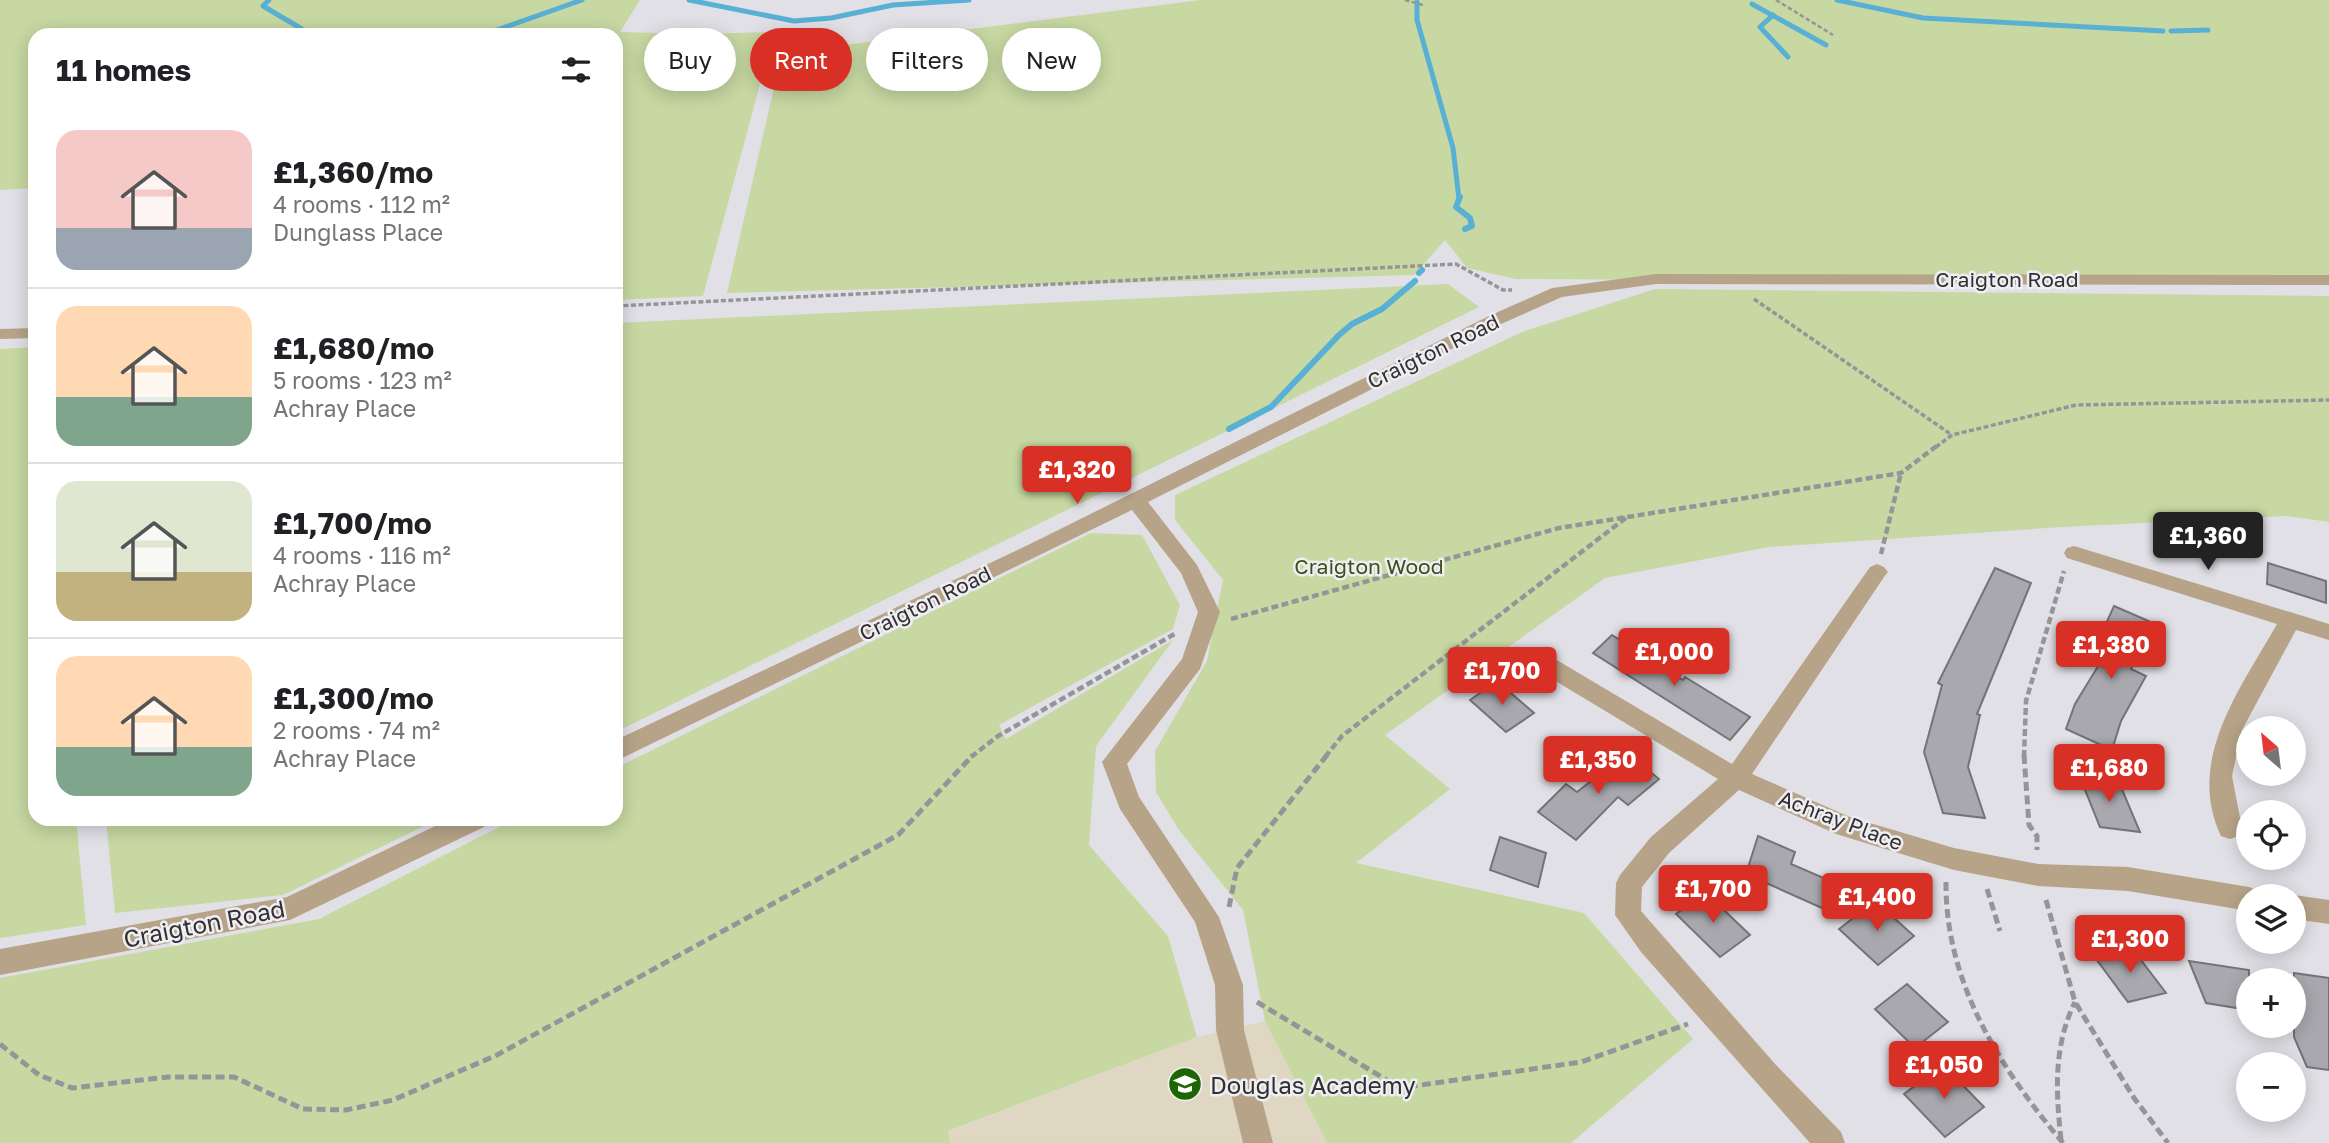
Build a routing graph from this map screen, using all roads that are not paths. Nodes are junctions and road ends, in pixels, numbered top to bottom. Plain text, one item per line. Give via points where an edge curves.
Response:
1 (2329, 280) edge
2 (28, 333) edge
3 (0, 334) edge
4 (1135, 499) junction
5 (2074, 553) road end
6 (1877, 572) road end
7 (2290, 620) junction
8 (2329, 632) edge
9 (1547, 665) dead end
10 (623, 748) edge
11 (1735, 778) junction
12 (460, 826) edge
13 (2230, 828) dead end
14 (2236, 898) edge
15 (2306, 909) edge
16 (2329, 912) edge
17 (0, 962) edge
18 (1255, 1139) edge
19 (1830, 1143) edge

1 - 4 street, Craigton Road via 1656,279 1558,292
2 - 3 street
4 - 10 street, Craigton Road
4 - 18 street via 1190,570 1209,612 1192,663 1114,762 1129,802 1206,917 1229,985 1230,1030
5 - 7 street
6 - 11 street
7 - 8 street
7 - 13 street via 2230,729 2220,776
9 - 11 street, Achray Place
11 - 14 street, Achray Place via 1845,826 1942,856 2038,875 2128,879
11 - 19 street via 1660,845 1629,883 1628,915
12 - 17 street, Craigton Road via 290,908
15 - 16 street

